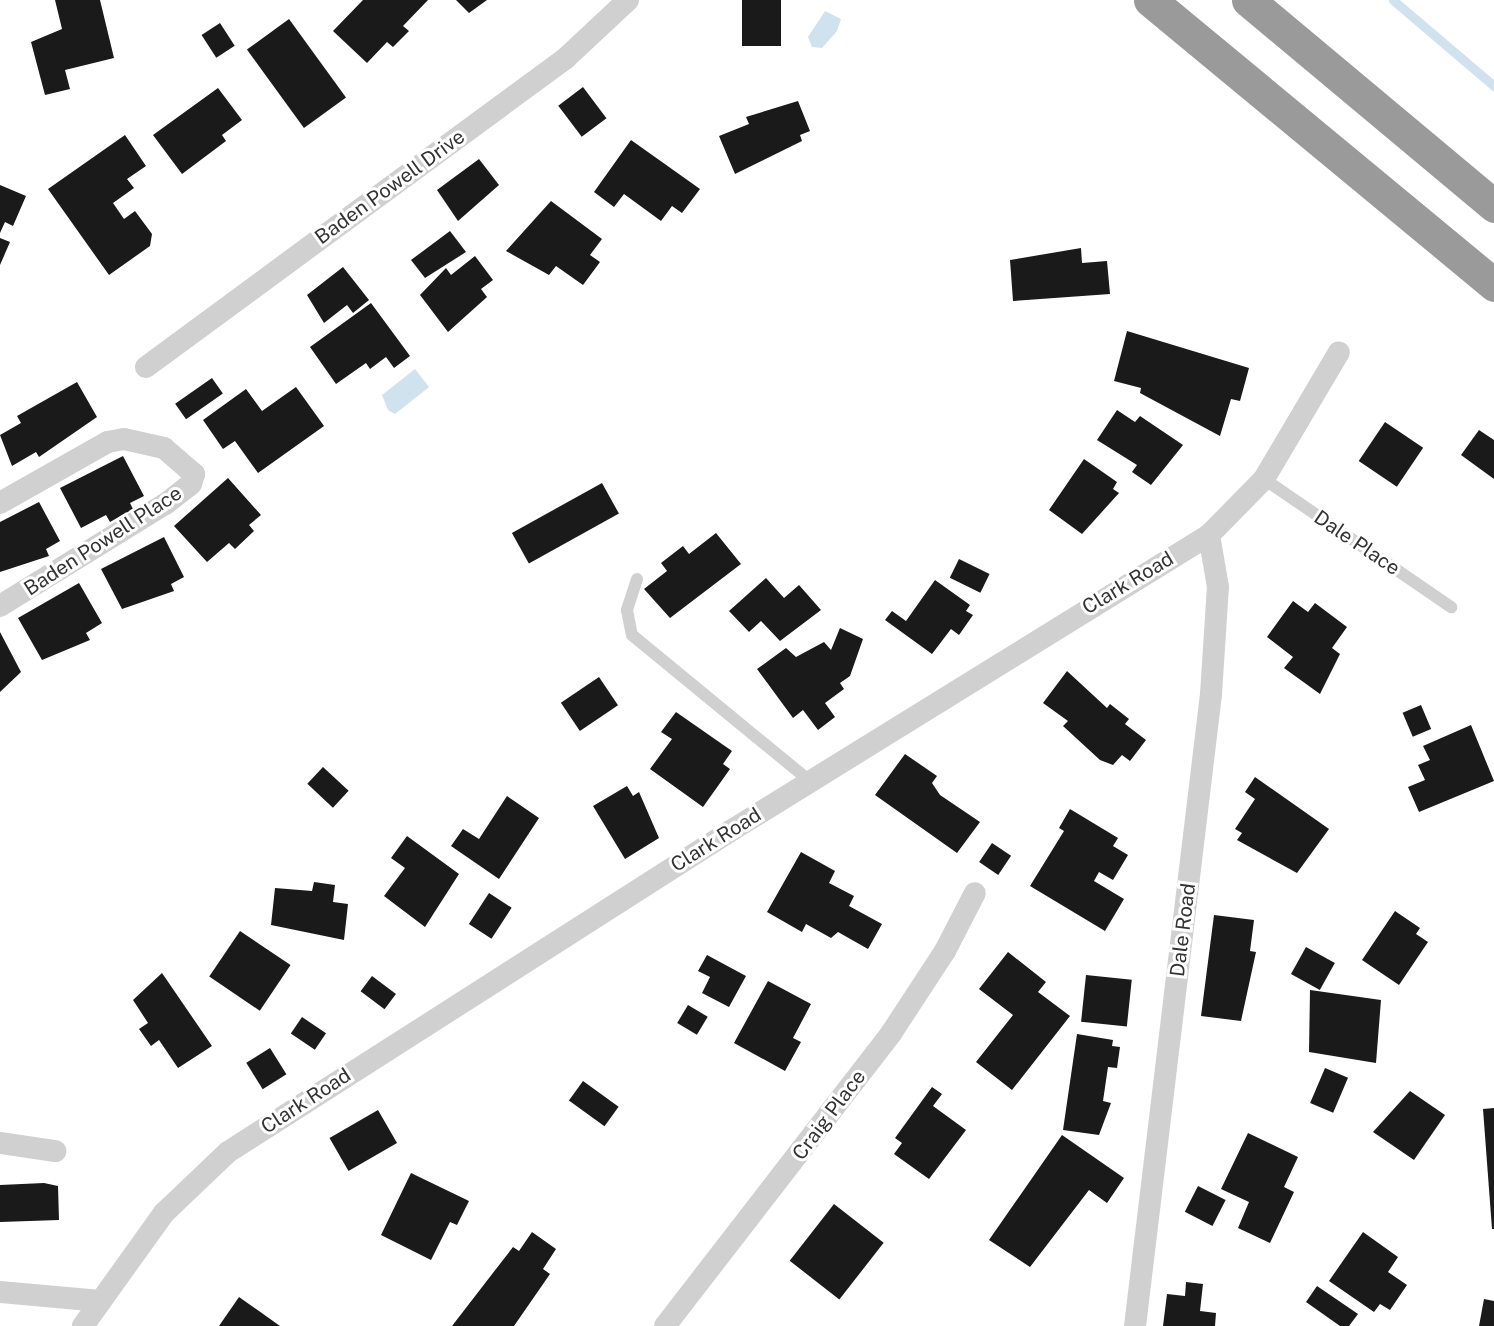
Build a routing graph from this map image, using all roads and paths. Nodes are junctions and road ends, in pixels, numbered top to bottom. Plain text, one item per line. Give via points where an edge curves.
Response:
1 (628, 0) edge
2 (1150, 0) edge
3 (1248, 0) edge
4 (1494, 206) edge
5 (1494, 285) edge
6 (1339, 352) dead end
7 (146, 367) dead end
8 (1264, 479) junction
9 (0, 503) edge
10 (1209, 535) junction
11 (637, 579) dead end
12 (0, 606) edge
13 (1451, 607) dead end
14 (810, 781) junction
15 (975, 893) dead end
16 (0, 1143) edge
17 (55, 1151) dead end
18 (0, 1292) edge
19 (101, 1301) junction
20 (83, 1326) edge
21 (665, 1326) edge
22 (1135, 1326) edge

1 - 7 street, Baden Powell Drive via 566,58
2 - 5 highway
3 - 4 highway
6 - 8 street, Clark Road
8 - 10 street, Clark Road
8 - 13 lane, Dale Place
9 - 12 street, Baden Powell Place via 108,442 124,439 164,448 194,474 191,484 165,504
10 - 14 street, Clark Road
10 - 22 street, Dale Road via 1218,587 1211,694
11 - 14 lane via 627,610 632,635
14 - 19 street, Clark Road via 228,1152 164,1213
15 - 21 street, Craig Place via 945,951 892,1032
16 - 17 street
18 - 19 street
19 - 20 street, Clark Road

